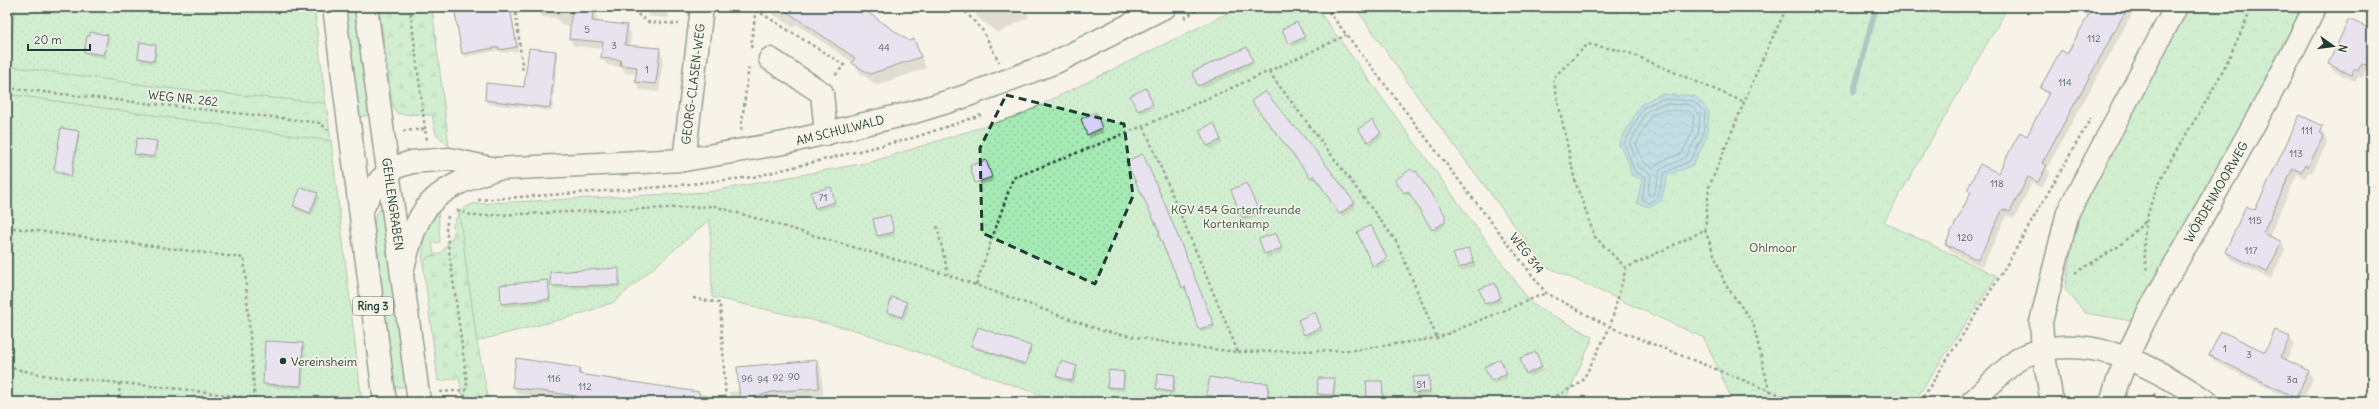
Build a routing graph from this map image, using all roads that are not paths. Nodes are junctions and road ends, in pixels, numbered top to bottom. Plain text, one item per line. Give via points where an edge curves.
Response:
1 (334, 7) edge
2 (366, 7) edge
3 (1165, 7) edge
4 (2176, 7) edge
5 (2315, 7) edge
6 (701, 16) edge
7 (760, 58) road end
8 (826, 134) junction
9 (684, 160) junction
10 (495, 169) junction
11 (389, 171) junction
12 (361, 212) junction
13 (402, 273) junction
14 (2043, 350) junction
15 (2126, 357) junction
16 (385, 402) edge
17 (419, 402) edge
18 (1972, 402) edge
19 (2052, 402) edge
20 (2111, 402) edge
21 (2207, 402) edge

1 - 12 street, Ring 3
2 - 11 street, GEHLENGRABEN / Ring 3
3 - 8 street, AM SCHULWALD via 1091,46 1006,81 911,113
4 - 14 street via 2068,212 2041,322
5 - 15 street, WÖRDENMOORWEG via 2279,82 2154,301
6 - 9 street, GEORG-CLASEN-WEG
7 - 8 street via 822,93
8 - 9 street, AM SCHULWALD
9 - 10 street, AM SCHULWALD
10 - 11 street, AM SCHULWALD via 449,159 412,162
10 - 13 street, AM SCHULWALD via 457,183 430,202 411,237
11 - 12 street, AM SCHULWALD via 370,193
11 - 13 street, GEHLENGRABEN / Ring 3
12 - 16 street, Ring 3
13 - 17 street, GEHLENGRABEN / Ring 3
14 - 15 street via 2100,350
14 - 18 street via 2021,358
14 - 19 street
15 - 20 street, WÖRDENMOORWEG
15 - 21 street via 2161,374

